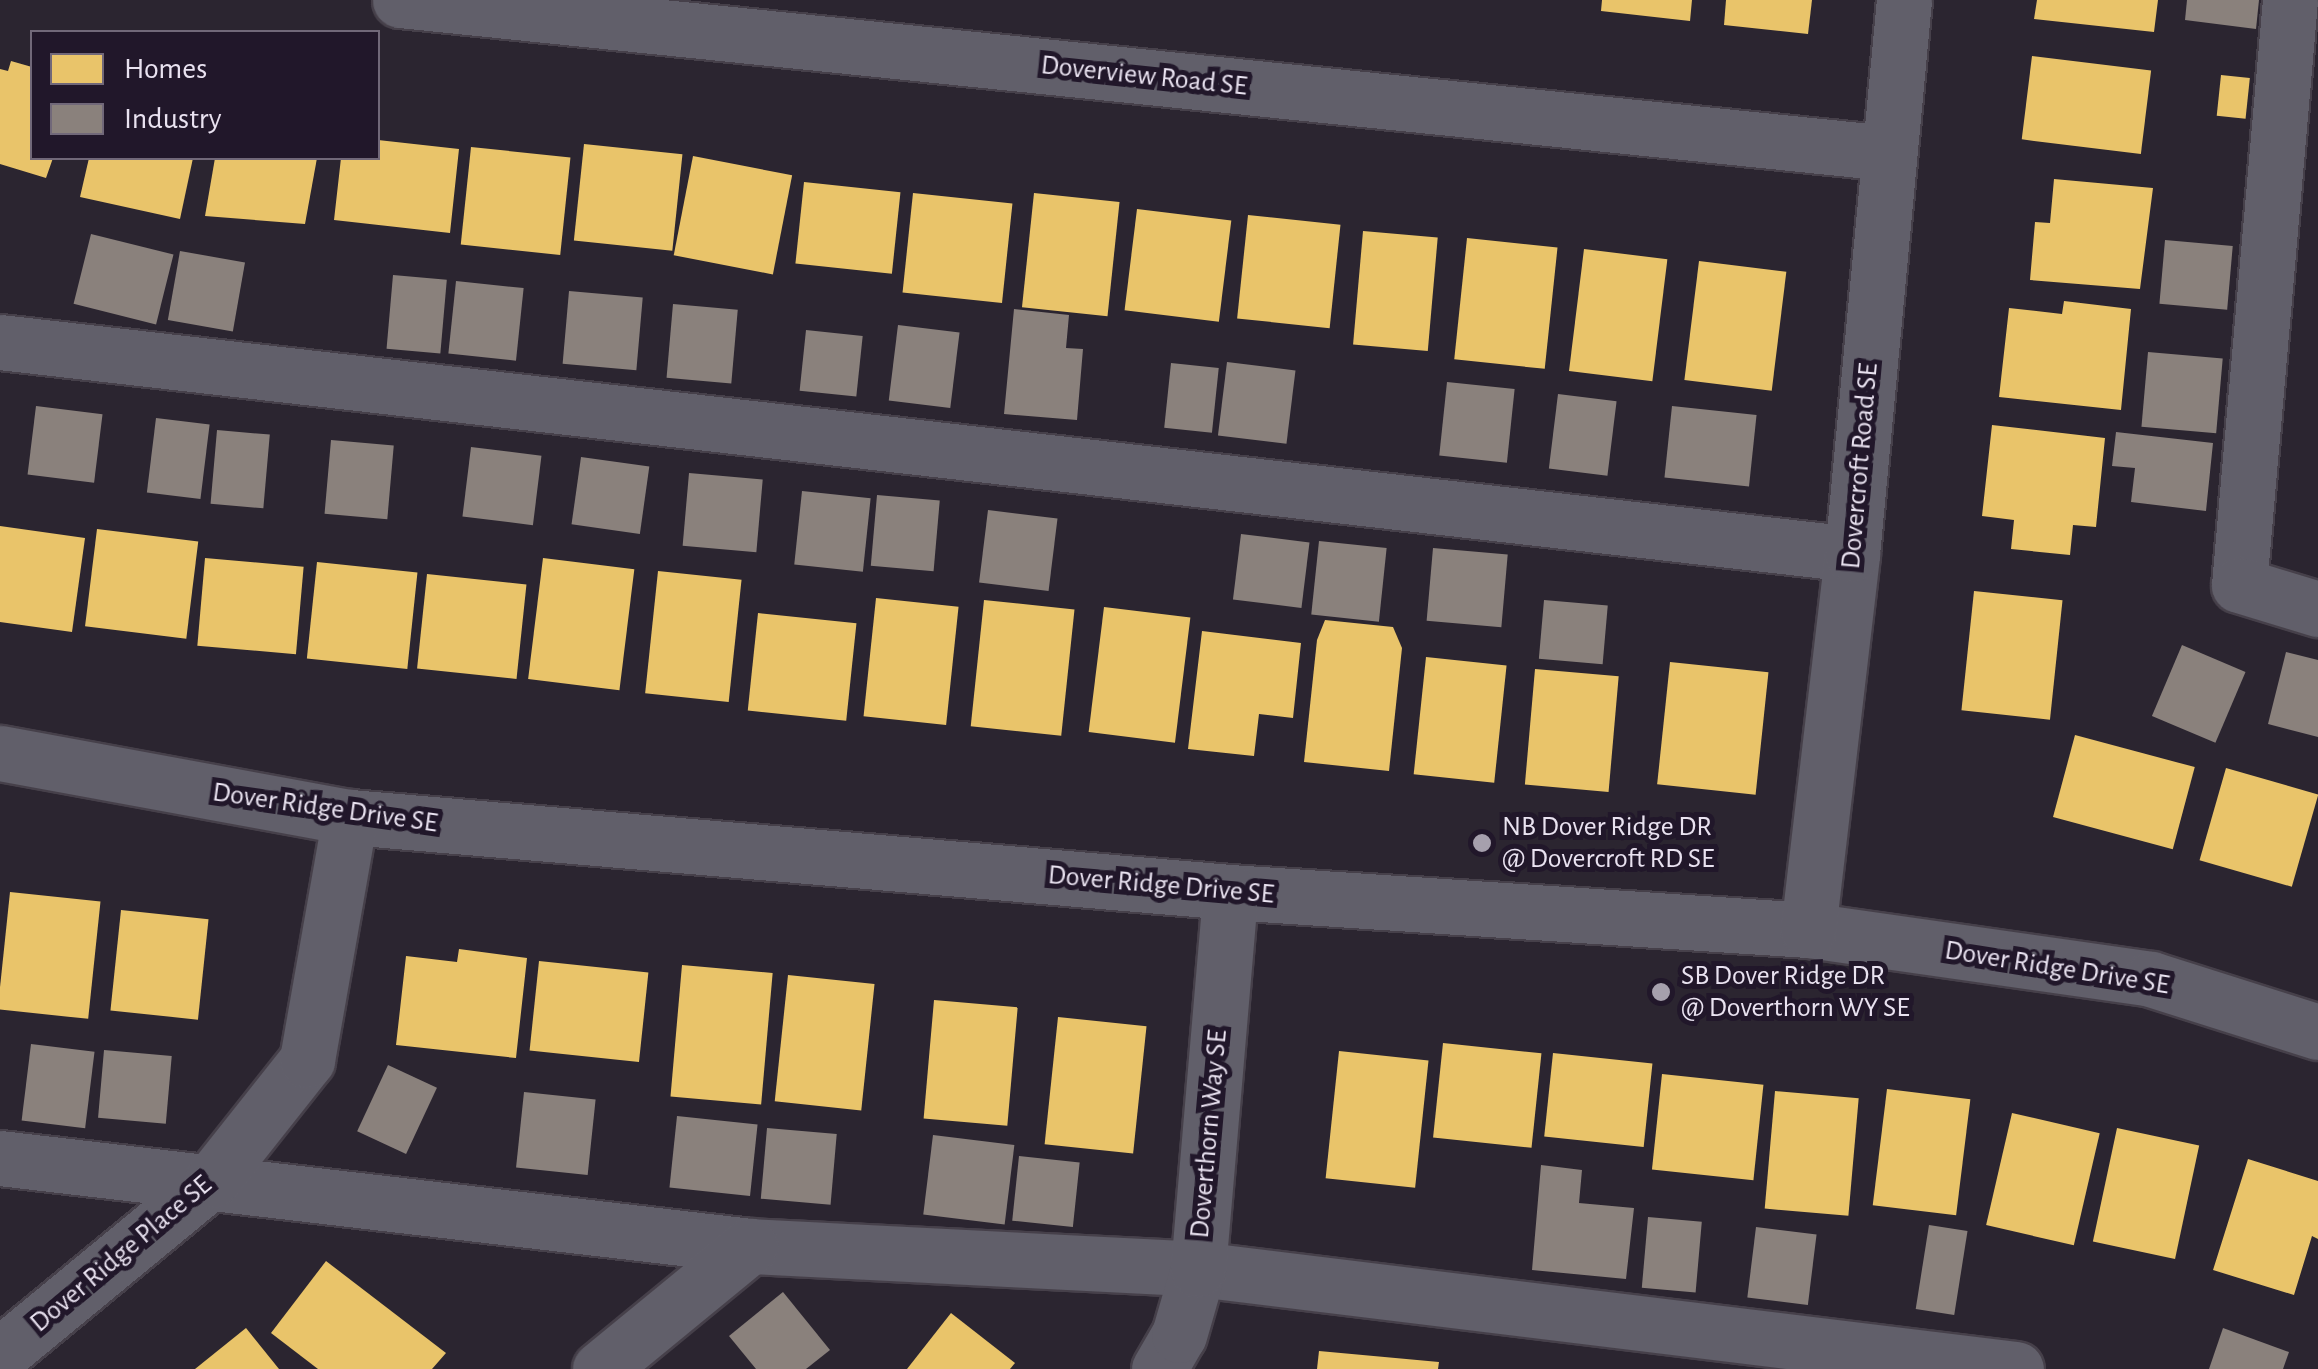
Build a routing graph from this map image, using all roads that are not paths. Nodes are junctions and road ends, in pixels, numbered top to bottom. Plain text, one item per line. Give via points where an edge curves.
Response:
1 (400, 0) edge
2 (1904, 0) edge
3 (2290, 0) edge
4 (1889, 153) junction
5 (0, 342) edge
6 (1852, 554) junction
7 (2318, 609) edge
8 (0, 752) edge
9 (350, 817) junction
10 (1230, 892) junction
11 (1808, 930) junction
12 (2318, 1032) edge
13 (0, 1158) edge
14 (212, 1180) junction
15 (750, 1246) junction
16 (1198, 1269) junction
17 (0, 1355) edge
18 (600, 1369) edge
19 (1159, 1369) edge
20 (2016, 1369) edge

1 - 4 street, Doverview Road SE
2 - 4 street, Dovercroft Road SE
3 - 7 street via 2239,585
4 - 6 street, Dovercroft Road SE
5 - 6 street
6 - 11 street, Dovercroft Road SE
8 - 9 street, Dover Ridge Drive SE
9 - 10 street, Dover Ridge Drive SE
9 - 14 street, Dover Ridge Place SE via 306,1060
10 - 11 street, Dover Ridge Drive SE
10 - 16 street, Doverthorn Way SE
11 - 12 street, Dover Ridge Drive SE via 2152,979
13 - 14 street
14 - 15 street
14 - 17 street, Dover Ridge Place SE
15 - 16 street
15 - 18 street
16 - 19 street, Doverthorn Way SE via 1179,1335
16 - 20 street

